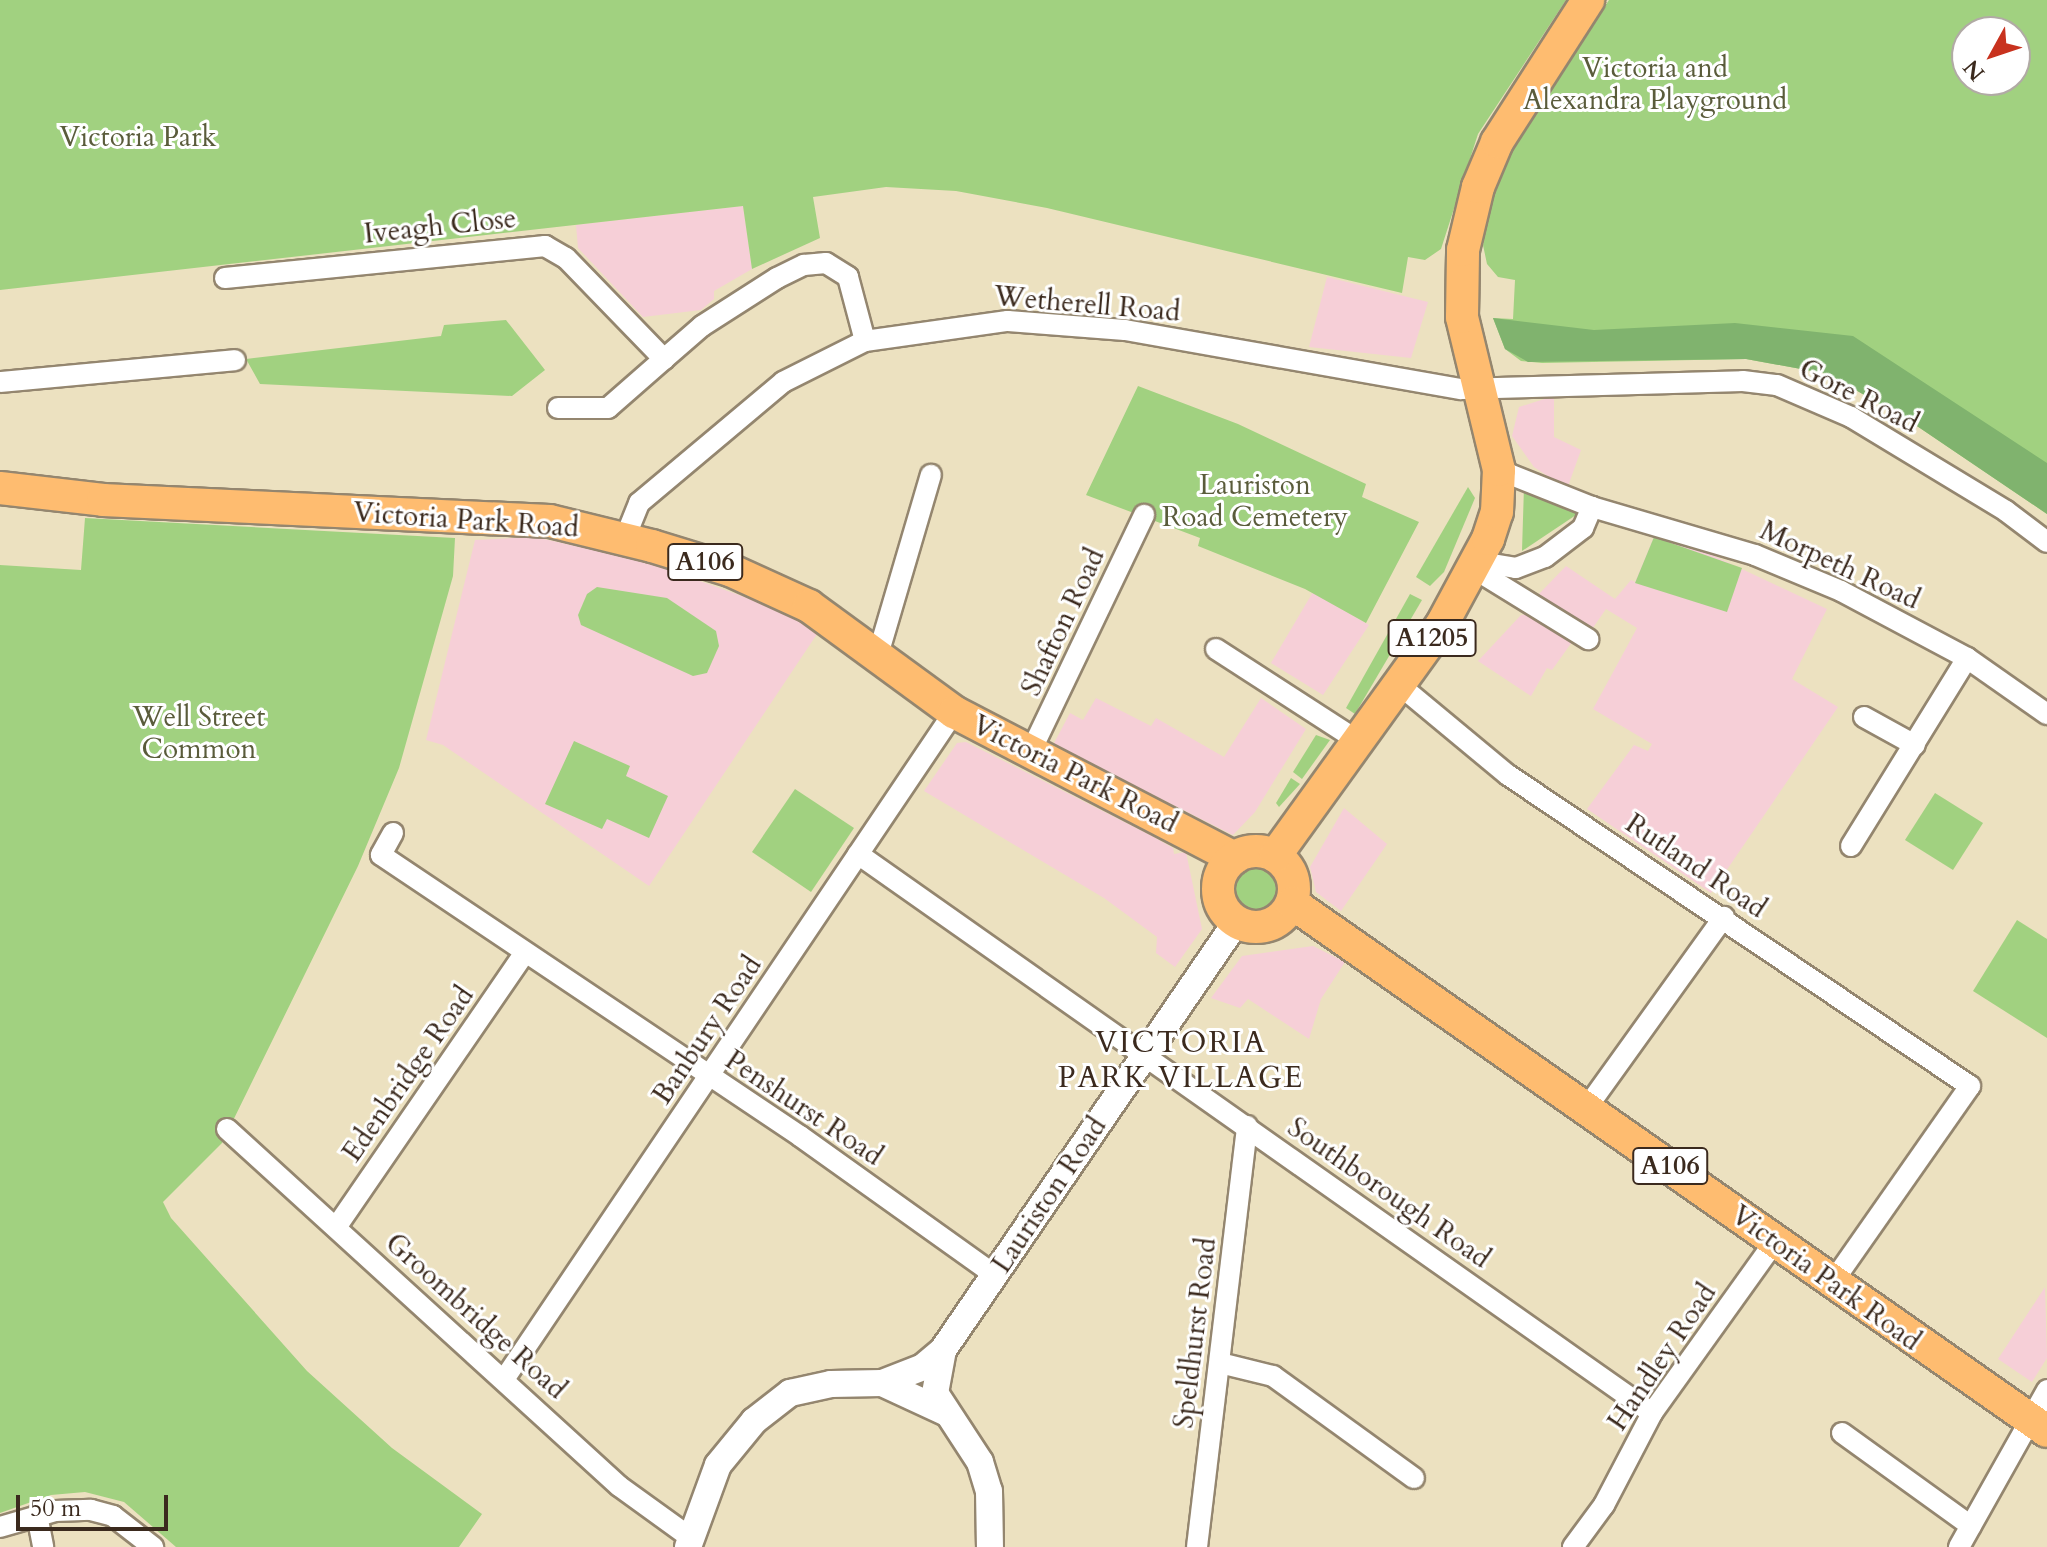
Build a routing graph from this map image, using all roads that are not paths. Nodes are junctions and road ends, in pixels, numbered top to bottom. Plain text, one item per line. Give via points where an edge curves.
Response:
1 (1588, 0) edge
2 (225, 278) dead end
3 (865, 341) junction
4 (664, 359) junction
5 (235, 360) dead end
6 (0, 382) edge
7 (1476, 390) junction
8 (558, 408) dead end
9 (1499, 470) junction
10 (931, 475) dead end
11 (0, 488) edge
12 (1592, 507) junction
13 (1144, 515) dead end
14 (625, 538) junction
15 (2047, 542) edge
16 (1478, 566) junction
17 (1588, 639) dead end
18 (1216, 649) dead end
19 (877, 658) junction
20 (1967, 658) junction
21 (1397, 683) junction
22 (954, 712) junction
23 (2047, 714) edge
24 (1864, 717) dead end
25 (1355, 739) junction
26 (1915, 745) junction
27 (1031, 751) junction
28 (393, 833) dead end
29 (1851, 846) dead end
30 (858, 854) junction
31 (1275, 856) junction
32 (1234, 858) junction
33 (1292, 903) junction
34 (1724, 917) junction
35 (1237, 921) junction
36 (524, 954) junction
37 (1143, 1057) junction
38 (710, 1079) junction
39 (1588, 1106) junction
40 (1247, 1126) junction
41 (227, 1129) dead end
42 (337, 1226) junction
43 (1775, 1241) junction
44 (995, 1275) junction
45 (1832, 1283) junction
46 (943, 1350) junction
47 (1220, 1363) junction
48 (505, 1378) junction
49 (882, 1383) junction
50 (2047, 1390) edge
51 (947, 1413) junction
52 (1652, 1413) junction
53 (2038, 1425) edge
54 (1842, 1433) dead end
55 (1414, 1478) dead end
56 (37, 1515) junction
57 (1971, 1526) junction
58 (0, 1527) edge
59 (690, 1542) edge
60 (43, 1547) edge
61 (153, 1547) edge
62 (990, 1547) edge
63 (1197, 1547) edge
64 (1573, 1547) edge
65 (1959, 1547) edge

1 - 7 main road, A1205 via 1503,131 1478,187 1458,290
2 - 4 street, Iveagh Close via 545,246 566,258
3 - 4 street via 848,277 839,268 815,263 794,268 724,311
3 - 7 street, Wetherell Road via 1008,321 1125,330
3 - 14 street, Wetherell Road via 823,359 756,401 639,503
4 - 8 street via 608,408
5 - 6 street
7 - 9 main road, A1205
7 - 15 street, Gore Road via 1743,381 1777,385 1851,417
9 - 12 street, Morpeth Road
9 - 16 main road, A1205 via 1497,512
10 - 19 street
11 - 14 main road, Victoria Park Road / A106 via 103,500 550,521
12 - 16 street via 1583,528 1545,557 1516,568
12 - 20 street, Morpeth Road via 1755,555 1841,591
13 - 27 street, Shafton Road
14 - 19 main road, Victoria Park Road / A106 via 769,586 809,606
16 - 17 street
16 - 21 main road, A1205
18 - 25 street
19 - 22 main road, Victoria Park Road / A106
20 - 23 street, Morpeth Road
20 - 26 street
21 - 25 main road, A1205
21 - 34 street, Rutland Road via 1508,775
22 - 27 main road, Victoria Park Road / A106
22 - 30 street, Banbury Road
24 - 26 street
25 - 31 main road, A1205
26 - 29 street
27 - 32 main road, Victoria Park Road / A106
28 - 36 street, Penshurst Road via 381,855
30 - 37 street, Southborough Road
30 - 38 street, Banbury Road
31 - 32 main road via 1259,850
31 - 33 main road via 1293,876
32 - 35 main road via 1218,887 1220,900
33 - 35 main road via 1285,914 1265,925
33 - 39 main road, Victoria Park Road / A106
34 - 39 street
34 - 45 street, Rutland Road via 1970,1086
35 - 37 street, Lauriston Road
36 - 38 street, Penshurst Road
36 - 42 street, Edenbridge Road
37 - 40 street, Southborough Road
37 - 44 street, Lauriston Road
38 - 44 street, Penshurst Road
38 - 48 street, Banbury Road
39 - 43 main road, Victoria Park Road / A106
40 - 47 street, Speldhurst Road
40 - 52 street, Southborough Road
41 - 42 street, Groombridge Road
42 - 48 street, Groombridge Road
43 - 45 main road, Victoria Park Road / A106
43 - 52 street, Handley Road
44 - 46 street, Lauriston Road
45 - 53 main road, Victoria Park Road / A106
46 - 49 street, Lauriston Road via 923,1367
46 - 51 street, Lauriston Road via 935,1393
47 - 55 street via 1273,1376
47 - 63 street, Speldhurst Road
48 - 59 street, Groombridge Road via 619,1486
49 - 51 street
49 - 59 street via 831,1384 779,1399 718,1465
50 - 53 street
51 - 62 street, Lauriston Road via 984,1476
52 - 64 street, Handley Road via 1604,1505
53 - 57 street
54 - 57 street
56 - 58 street
56 - 60 street
56 - 61 street via 91,1510 113,1516
57 - 65 street

